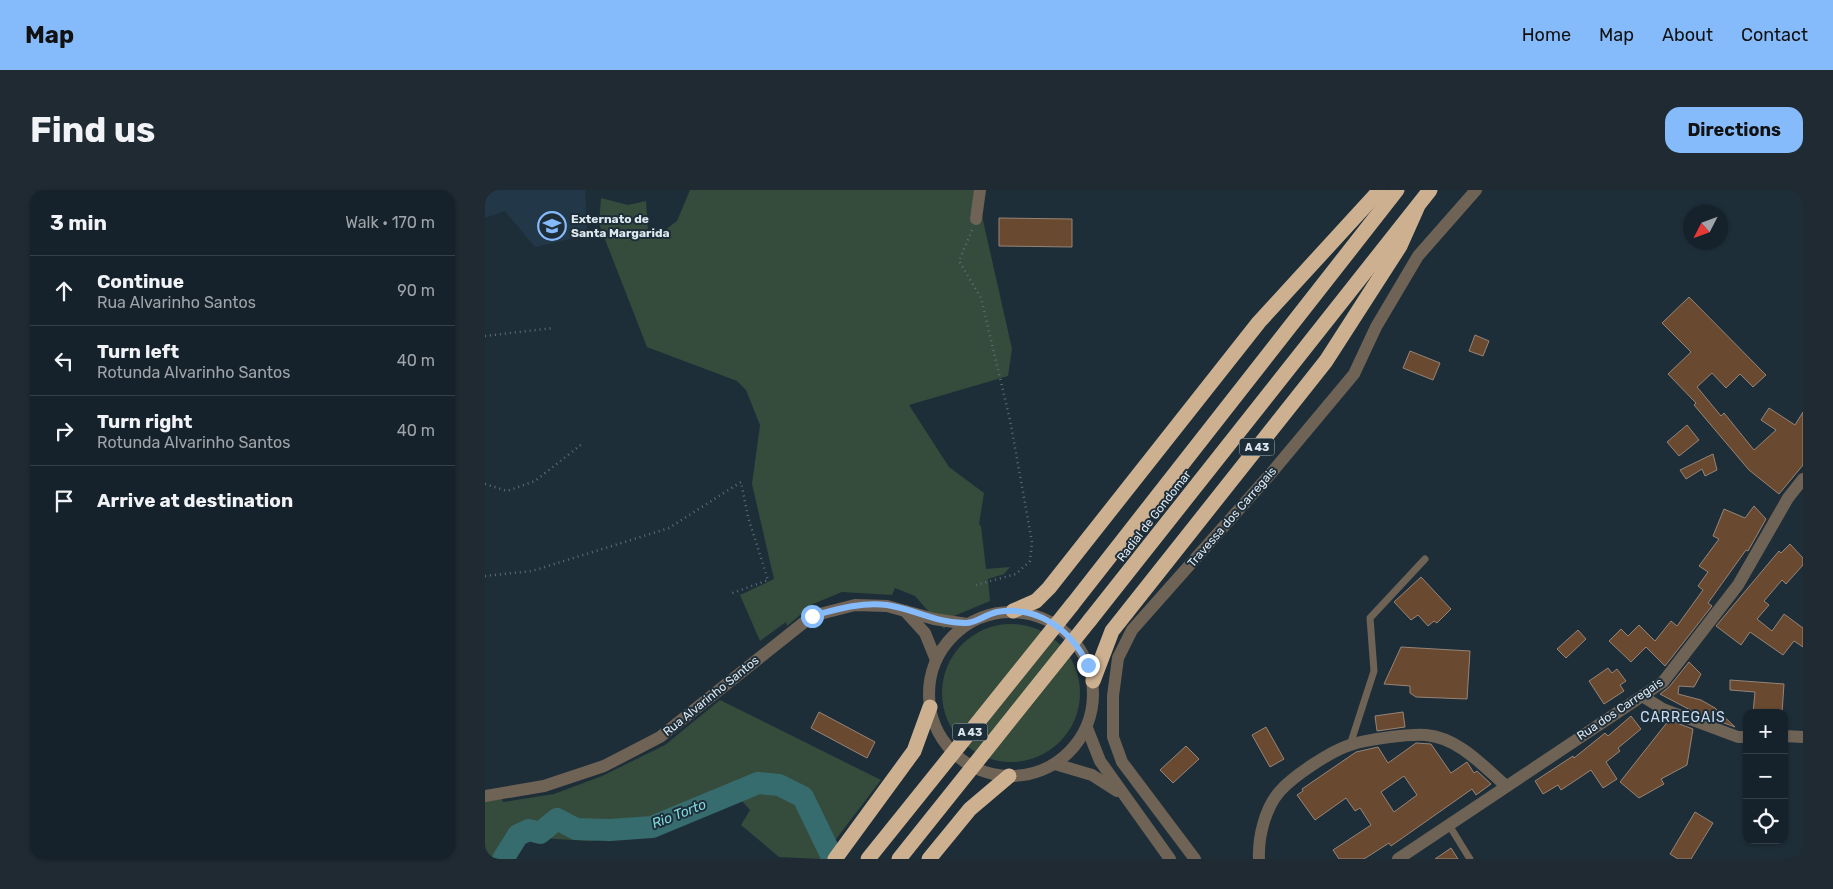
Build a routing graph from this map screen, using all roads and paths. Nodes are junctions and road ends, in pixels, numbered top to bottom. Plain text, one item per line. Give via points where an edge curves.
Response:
1 (980, 190) edge
2 (1380, 190) edge
3 (1397, 190) edge
4 (1430, 190) edge
5 (1476, 190) edge
6 (1417, 208) junction
7 (976, 219) joint
8 (553, 328) dead end
9 (485, 336) edge
10 (582, 444) dead end
11 (1803, 479) edge
12 (485, 484) edge
13 (1425, 559) dead end
14 (485, 576) edge
15 (976, 585) dead end
16 (730, 594) dead end
17 (904, 609) junction
18 (1013, 611) junction
19 (967, 624) junction
20 (936, 660) junction
21 (1093, 681) junction
22 (1642, 696) junction
23 (930, 707) junction
24 (1087, 728) junction
25 (1788, 736) edge
26 (1743, 737) edge
27 (1803, 737) edge
28 (1350, 745) junction
29 (1055, 764) junction
30 (1009, 776) junction
31 (1506, 786) junction
32 (1122, 794) junction
33 (485, 796) edge
34 (1449, 825) junction
35 (835, 859) edge
36 (868, 859) edge
37 (899, 859) edge
38 (929, 859) edge
39 (1171, 859) edge
40 (1195, 859) edge
41 (1259, 859) edge
42 (1399, 859) edge
43 (1470, 859) edge

1 - 7 street
2 - 18 highway via 1259,322 1049,588 1035,601
3 - 36 highway, Radial de Gondomar / A 43, bridge
4 - 6 highway, Radial de Gondomar / A 43
5 - 40 street, Travessa dos Carregais via 1418,256 1376,327 1354,374 1273,472 1132,630 1118,658 1113,696 1113,737 1122,762
6 - 21 highway, A 43 via 1400,246 1326,361 1112,630
6 - 37 highway, Radial de Gondomar / A 43, bridge
7 - 15 path via 959,260 981,298 1011,420 1032,542 1030,561 1016,574
8 - 9 path
10 - 12 path via 535,481 507,491
11 - 22 street, Rua dos Carregais via 1788,498 1738,584 1663,682
13 - 28 lane via 1370,618 1374,671
14 - 16 path via 532,571 669,528 741,482 747,516 768,580
17 - 19 street, Rua Alvarinho Santos via 934,620
17 - 20 street via 925,633
17 - 33 street, Rua Alvarinho Santos via 855,605 812,616 660,737 604,766 544,786
18 - 19 street via 997,612
18 - 21 street via 1045,618 1071,637 1081,650
19 - 20 street via 943,646
20 - 23 street via 931,675
21 - 24 street via 1092,712
22 - 26 street via 1670,712
22 - 31 street, Rua dos Carregais
23 - 30 street via 941,738 951,750 978,769
23 - 35 highway via 914,751
24 - 29 street via 1068,754
24 - 32 street via 1100,761
25 - 27 street
28 - 31 street via 1427,735 1465,750
28 - 41 street via 1301,774 1280,791 1268,810
29 - 30 street via 1025,775
29 - 32 street via 1092,775
30 - 38 highway via 970,808
31 - 34 street, Rua dos Carregais
32 - 39 street
34 - 42 street, Rua dos Carregais
34 - 43 lane

